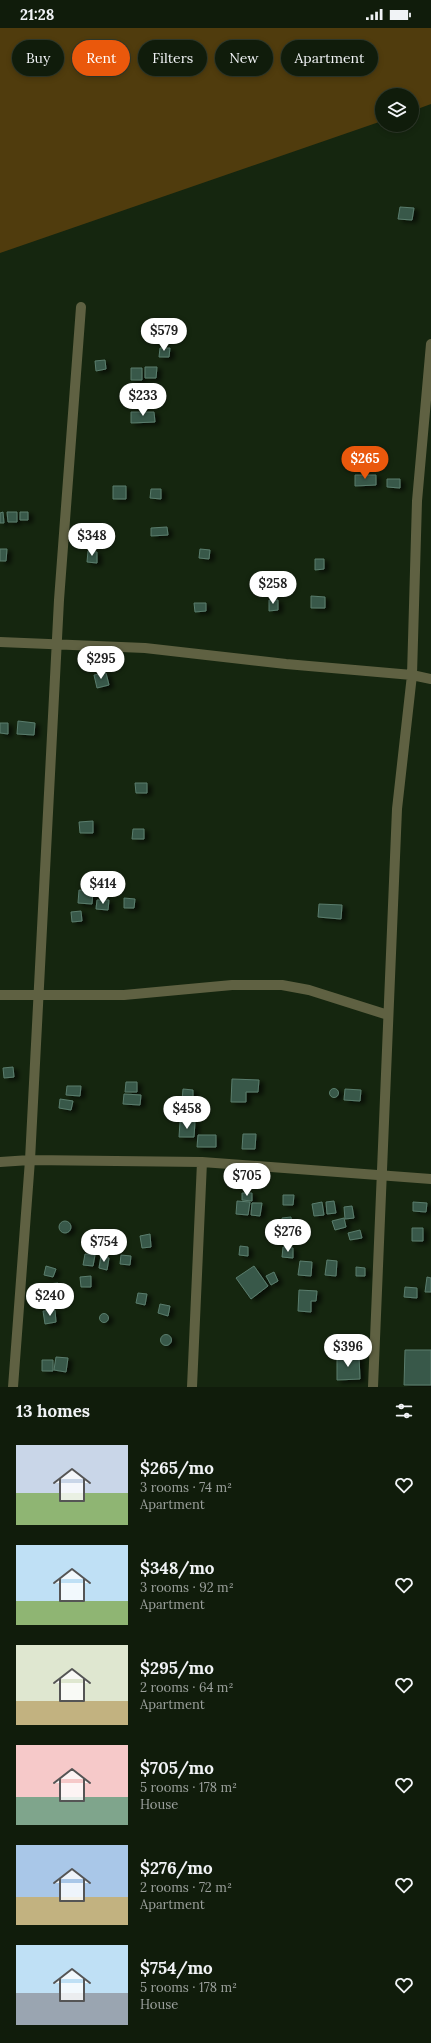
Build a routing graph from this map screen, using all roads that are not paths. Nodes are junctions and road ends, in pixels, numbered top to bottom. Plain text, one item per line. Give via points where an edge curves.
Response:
1 (81, 307) dead end
2 (431, 344) edge
3 (0, 642) edge
4 (57, 644) junction
5 (412, 675) junction
6 (431, 680) edge
7 (0, 996) edge
8 (38, 997) junction
9 (388, 1014) junction
10 (30, 1160) junction
11 (0, 1162) edge
12 (202, 1162) junction
13 (382, 1175) junction
14 (431, 1179) edge
15 (13, 1387) edge
16 (192, 1387) edge
17 (373, 1387) edge

1 - 4 street
2 - 5 street via 417,501
3 - 4 street
4 - 5 street via 145,648
4 - 8 street
5 - 6 street
5 - 9 street via 397,809
7 - 8 street
8 - 9 street via 124,996 232,985 282,985 309,990
8 - 10 street
9 - 13 street
10 - 11 street
10 - 12 street
10 - 15 street
12 - 13 street
12 - 16 street
13 - 14 street
13 - 17 street

